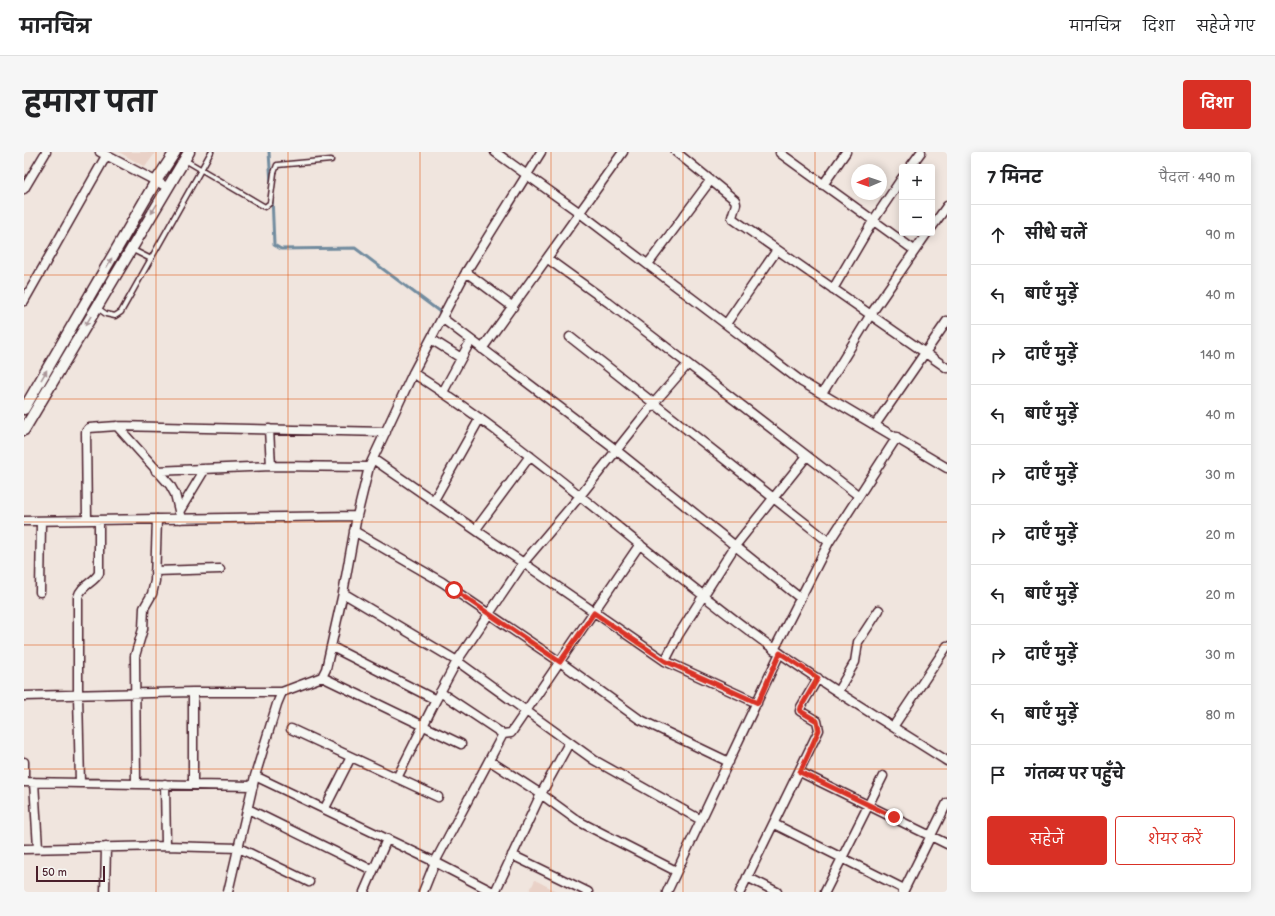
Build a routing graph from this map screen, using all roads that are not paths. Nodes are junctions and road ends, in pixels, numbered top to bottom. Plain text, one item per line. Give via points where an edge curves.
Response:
1 (46, 152) edge
2 (175, 152) edge
3 (211, 152) edge
4 (495, 152) edge
5 (541, 152) edge
6 (623, 152) edge
7 (846, 152) edge
8 (920, 152) edge
9 (679, 153) edge
10 (780, 153) dead end
11 (102, 154) edge
12 (187, 156) edge
13 (331, 160) dead end
14 (912, 164) edge
15 (201, 170) junction
16 (526, 175) junction
17 (156, 181) junction
18 (710, 181) junction
19 (899, 182) edge
20 (823, 184) junction
21 (167, 187) junction
22 (24, 189) edge
23 (947, 206) edge
24 (580, 213) junction
25 (873, 221) junction
26 (935, 223) edge
27 (925, 236) edge
28 (131, 248) junction
29 (777, 250) junction
30 (914, 250) junction
31 (151, 259) junction
32 (548, 259) junction
33 (648, 264) junction
34 (466, 272) junction
35 (833, 289) junction
36 (24, 301) edge
37 (96, 307) junction
38 (513, 307) junction
39 (871, 314) junction
40 (442, 318) junction
41 (947, 321) edge
42 (726, 324) junction
43 (570, 337) dead end
44 (431, 338) junction
45 (471, 340) junction
46 (482, 349) junction
47 (924, 352) junction
48 (461, 358) junction
49 (688, 364) junction
50 (947, 368) edge
51 (413, 373) junction
52 (443, 392) junction
53 (822, 394) junction
54 (654, 403) junction
55 (24, 409) edge
56 (480, 418) junction
57 (875, 425) junction
58 (116, 426) junction
59 (269, 429) junction
60 (24, 430) edge
61 (386, 432) junction
62 (897, 437) junction
63 (616, 450) junction
64 (530, 456) junction
65 (807, 456) junction
66 (373, 460) junction
67 (271, 466) junction
68 (205, 468) junction
69 (369, 468) junction
70 (947, 468) edge
71 (156, 471) junction
72 (580, 496) junction
73 (859, 496) junction
74 (774, 498) junction
75 (434, 500) junction
76 (180, 515) junction
77 (357, 516) junction
78 (157, 519) junction
79 (87, 520) junction
80 (99, 520) junction
81 (24, 521) edge
82 (41, 521) junction
83 (476, 529) junction
84 (354, 531) junction
85 (829, 542) junction
86 (640, 544) junction
87 (736, 546) junction
88 (524, 562) junction
89 (220, 569) dead end
90 (155, 571) junction
91 (40, 592) dead end
92 (343, 593) junction
93 (704, 595) junction
94 (800, 598) junction
95 (879, 610) dead end
96 (594, 613) junction
97 (490, 614) junction
98 (947, 646) edge
99 (332, 647) junction
100 (777, 651) junction
101 (458, 661) junction
102 (665, 661) junction
103 (560, 662) junction
104 (322, 677) junction
105 (818, 678) junction
106 (838, 691) junction
107 (193, 692) junction
108 (282, 692) junction
109 (440, 692) junction
110 (136, 694) junction
111 (78, 695) junction
112 (24, 696) edge
113 (436, 700) junction
114 (758, 703) junction
115 (524, 711) junction
116 (423, 726) junction
117 (893, 727) junction
118 (291, 729) dead end
119 (502, 734) junction
120 (569, 743) junction
121 (461, 744) dead end
122 (351, 757) junction
123 (490, 761) junction
124 (947, 761) edge
125 (24, 762) edge
126 (729, 762) junction
127 (800, 772) junction
128 (256, 776) junction
129 (883, 776) dead end
130 (397, 778) junction
131 (24, 782) edge
132 (34, 782) junction
133 (80, 782) junction
134 (136, 784) junction
135 (165, 784) junction
136 (193, 784) junction
137 (253, 786) junction
138 (541, 794) junction
139 (438, 796) dead end
140 (947, 803) edge
141 (868, 804) junction
142 (325, 808) junction
143 (248, 809) junction
144 (700, 820) junction
145 (774, 824) junction
146 (931, 836) junction
147 (387, 839) junction
148 (947, 844) edge
149 (166, 846) junction
150 (106, 847) junction
151 (38, 848) junction
152 (239, 848) junction
153 (24, 849) edge
154 (512, 855) junction
155 (842, 858) junction
156 (435, 862) junction
157 (372, 870) junction
158 (676, 871) junction
159 (747, 877) junction
160 (309, 882) dead end
161 (904, 891) edge
162 (105, 892) edge
163 (228, 892) edge
164 (364, 892) edge
165 (423, 892) edge
166 (494, 892) edge
167 (588, 892) edge
168 (667, 892) edge
169 (740, 892) edge
170 (777, 892) edge
171 (825, 892) edge

1 - 22 street
2 - 17 street
3 - 15 lane
4 - 16 street
5 - 16 street
6 - 24 street
7 - 20 street
8 - 14 street
9 - 18 street
10 - 20 street
11 - 17 street
11 - 36 street
12 - 15 lane
12 - 21 street
13 - 15 lane via 277,165 270,203 265,206
15 - 31 lane
16 - 24 street
16 - 34 street
17 - 21 street
55 -> 17 street
18 - 29 street via 735,200 733,219
18 - 33 street
19 - 25 street
20 - 25 street
21 -> 28 street
23 - 26 street
24 - 32 street
24 - 33 street
25 - 30 street
25 - 35 street
27 - 30 street
28 - 31 lane
28 - 37 street
29 - 35 street
29 - 42 street
30 - 39 street
31 - 37 lane via 121,312 115,316 106,314
32 - 38 street
32 - 49 street
33 - 42 street
34 - 38 street
34 - 40 street
35 - 39 street
37 -> 60 street
38 - 46 street
39 - 47 street
39 - 53 street
40 - 44 street
40 - 45 street
41 - 47 street
42 - 53 street via 802,382
43 - 54 street
44 - 48 street
44 - 51 street
45 - 46 street
45 - 48 street
46 - 63 street
47 - 50 street
47 - 57 street
48 - 52 street
49 - 54 street
49 - 65 street
51 - 52 street
51 - 61 street
52 - 56 street
53 - 57 street
54 - 63 street
54 - 74 street
56 - 64 street
56 - 75 street
57 - 62 street
58 - 59 street
58 - 71 street
58 - 79 street via 96,426 86,432
59 - 61 street
59 - 67 street
61 - 66 street
62 - 70 street
62 - 73 street
63 - 72 street
63 - 87 street
64 - 72 street
64 - 83 street
65 - 73 street
65 - 74 street
66 - 69 street
66 - 75 street
67 - 68 street
67 - 69 street
68 - 71 street
68 - 76 street
69 - 77 street
71 - 76 street via 175,494
72 - 86 street
72 - 88 street
73 - 85 street
74 - 85 street
74 - 87 street
75 - 83 street
76 - 77 street
76 - 78 street
77 - 84 street
78 - 80 street
78 - 90 street
79 - 80 street
79 - 82 street
80 - 111 street via 99,573 82,589 78,597
81 - 82 street
82 - 91 street
83 - 88 street
84 - 92 street
84 - 97 street via 442,582
85 - 94 street
86 - 93 street
86 - 96 street
87 - 93 street
87 - 94 street
88 - 96 street
88 - 97 street
89 - 90 street
90 - 110 street via 154,589 144,608 142,635 136,652
92 - 99 street
92 - 101 street
93 - 100 street
93 - 102 street
94 - 100 street
95 - 106 street via 858,642 855,662
96 - 102 street
96 - 103 street
97 - 101 street
97 - 103 street
98 - 117 street
99 - 104 street
99 - 113 street
100 - 105 street
100 - 114 street
101 - 109 street
101 - 115 street
102 - 114 street
103 - 115 street
103 - 126 street via 639,719
104 - 108 street
104 - 116 street
105 - 106 street
105 - 127 street via 800,711 817,721 819,730
106 - 117 street
107 - 108 street
107 - 110 street
107 - 136 street
108 - 128 street
109 - 113 street
109 - 119 street
110 - 111 street
110 - 134 street
111 - 112 street
111 - 133 street
113 - 116 street
114 - 126 street
115 - 119 street via 511,733
115 - 120 street
116 - 121 street
116 - 130 street
117 - 124 street
118 - 122 street
119 - 123 street
120 - 138 street
120 - 144 street via 612,772
122 - 130 street
122 - 142 street
123 - 138 street
123 - 156 street
125 - 131 street
126 - 144 street
127 - 141 street
127 - 145 street
128 - 137 street
128 - 142 street
129 - 141 street
130 - 139 street
131 - 132 street
132 - 133 street
132 - 151 street
133 - 134 street
134 - 135 street
135 - 136 street
135 - 149 street
136 - 137 street
137 - 143 street
138 - 154 street
138 - 158 street via 592,829
140 - 146 street
141 - 146 street
141 - 155 street
142 - 147 street
143 - 152 street
143 - 157 street
144 - 158 street
145 - 155 street
145 - 159 street
146 - 148 street
146 - 161 street
147 - 156 street
147 - 157 street
149 - 150 street
149 - 152 street
150 - 151 street
150 - 162 street
151 - 153 street
152 - 160 street
152 - 163 street
154 - 166 street
154 - 167 street
155 - 161 street
155 - 171 street
156 - 165 street
156 - 166 street
157 - 164 street
158 - 168 street
159 - 169 street
159 - 170 street

